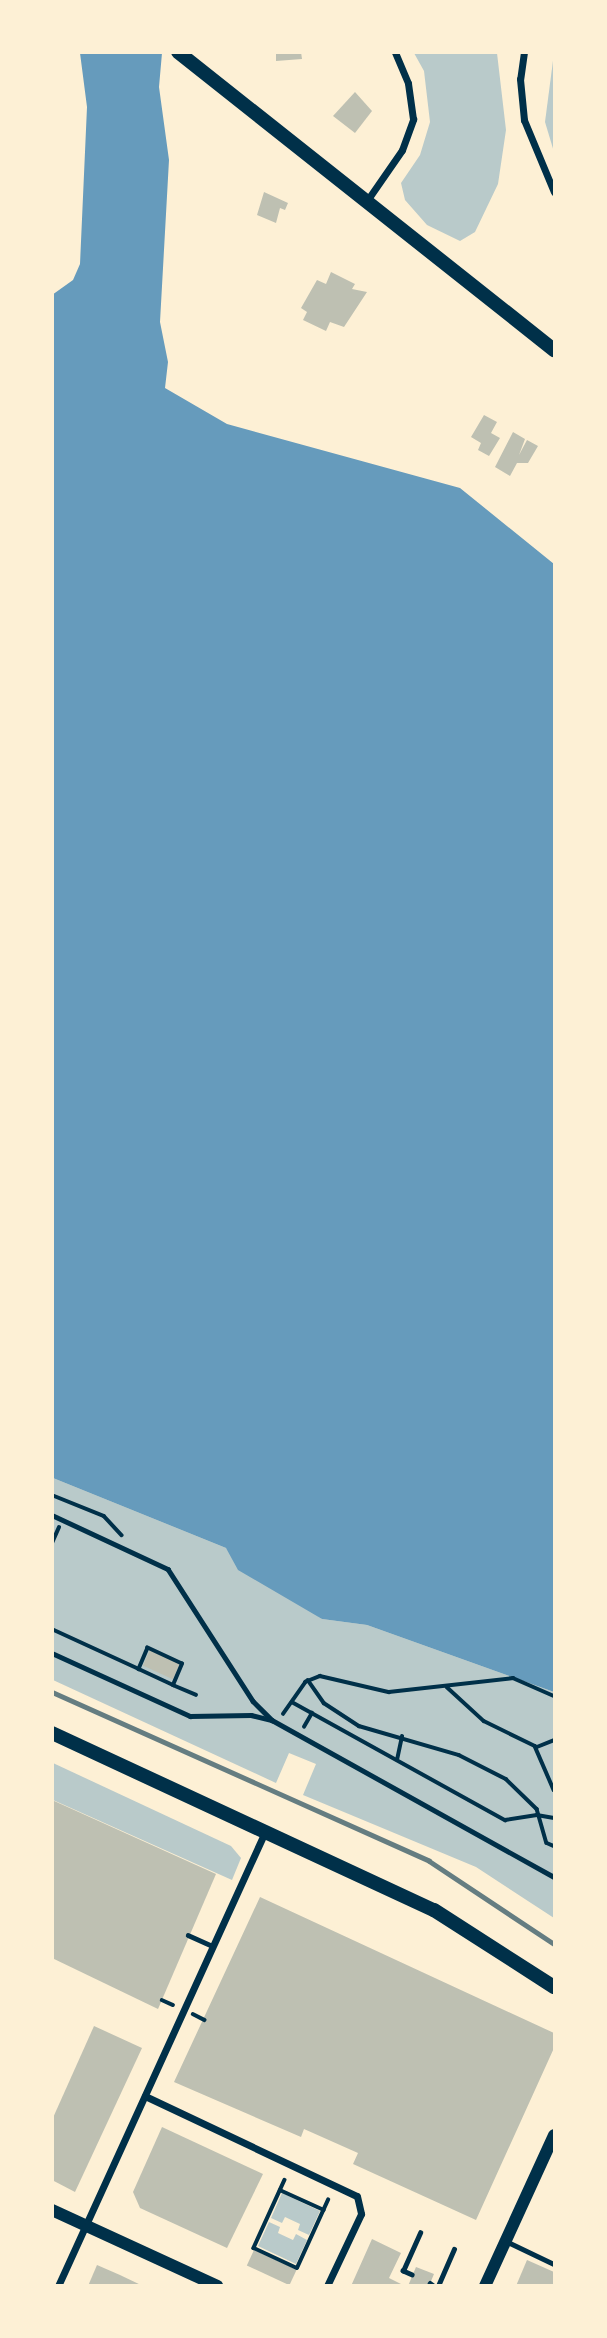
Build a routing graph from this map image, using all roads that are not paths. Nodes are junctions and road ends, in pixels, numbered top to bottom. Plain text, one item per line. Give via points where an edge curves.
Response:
1 (177, 52) edge
2 (395, 52) edge
3 (524, 52) edge
4 (555, 192) edge
5 (365, 202) junction
6 (554, 349) edge
7 (52, 1515) edge
8 (52, 1653) edge
9 (272, 1720) junction
10 (52, 1733) edge
11 (265, 1832) junction
12 (555, 1877) edge
13 (188, 1935) dead end
14 (213, 1946) junction
15 (555, 1987) edge
16 (145, 2096) junction
17 (555, 2135) edge
18 (52, 2210) edge
19 (85, 2225) junction
20 (420, 2233) dead end
21 (505, 2241) junction
22 (454, 2249) dead end
23 (555, 2264) edge
24 (412, 2276) dead end
25 (434, 2285) edge
26 (58, 2286) edge
27 (216, 2286) edge
28 (327, 2286) edge
29 (485, 2286) edge

1 - 5 main road
2 - 5 street via 408,83 413,119 402,150
3 - 4 street via 520,79 524,120
5 - 6 main road
7 - 9 lane via 168,1569 253,1701
8 - 9 lane via 190,1716 251,1715
9 - 12 lane
10 - 11 main road
11 - 14 street
11 - 15 main road via 456,1921
13 - 14 lane
14 - 16 street
16 - 19 street
16 - 28 street via 357,2196 361,2214
17 - 21 street
18 - 19 street
19 - 26 street
19 - 27 street
20 - 24 lane via 403,2271
21 - 23 lane
21 - 29 street
22 - 25 lane

